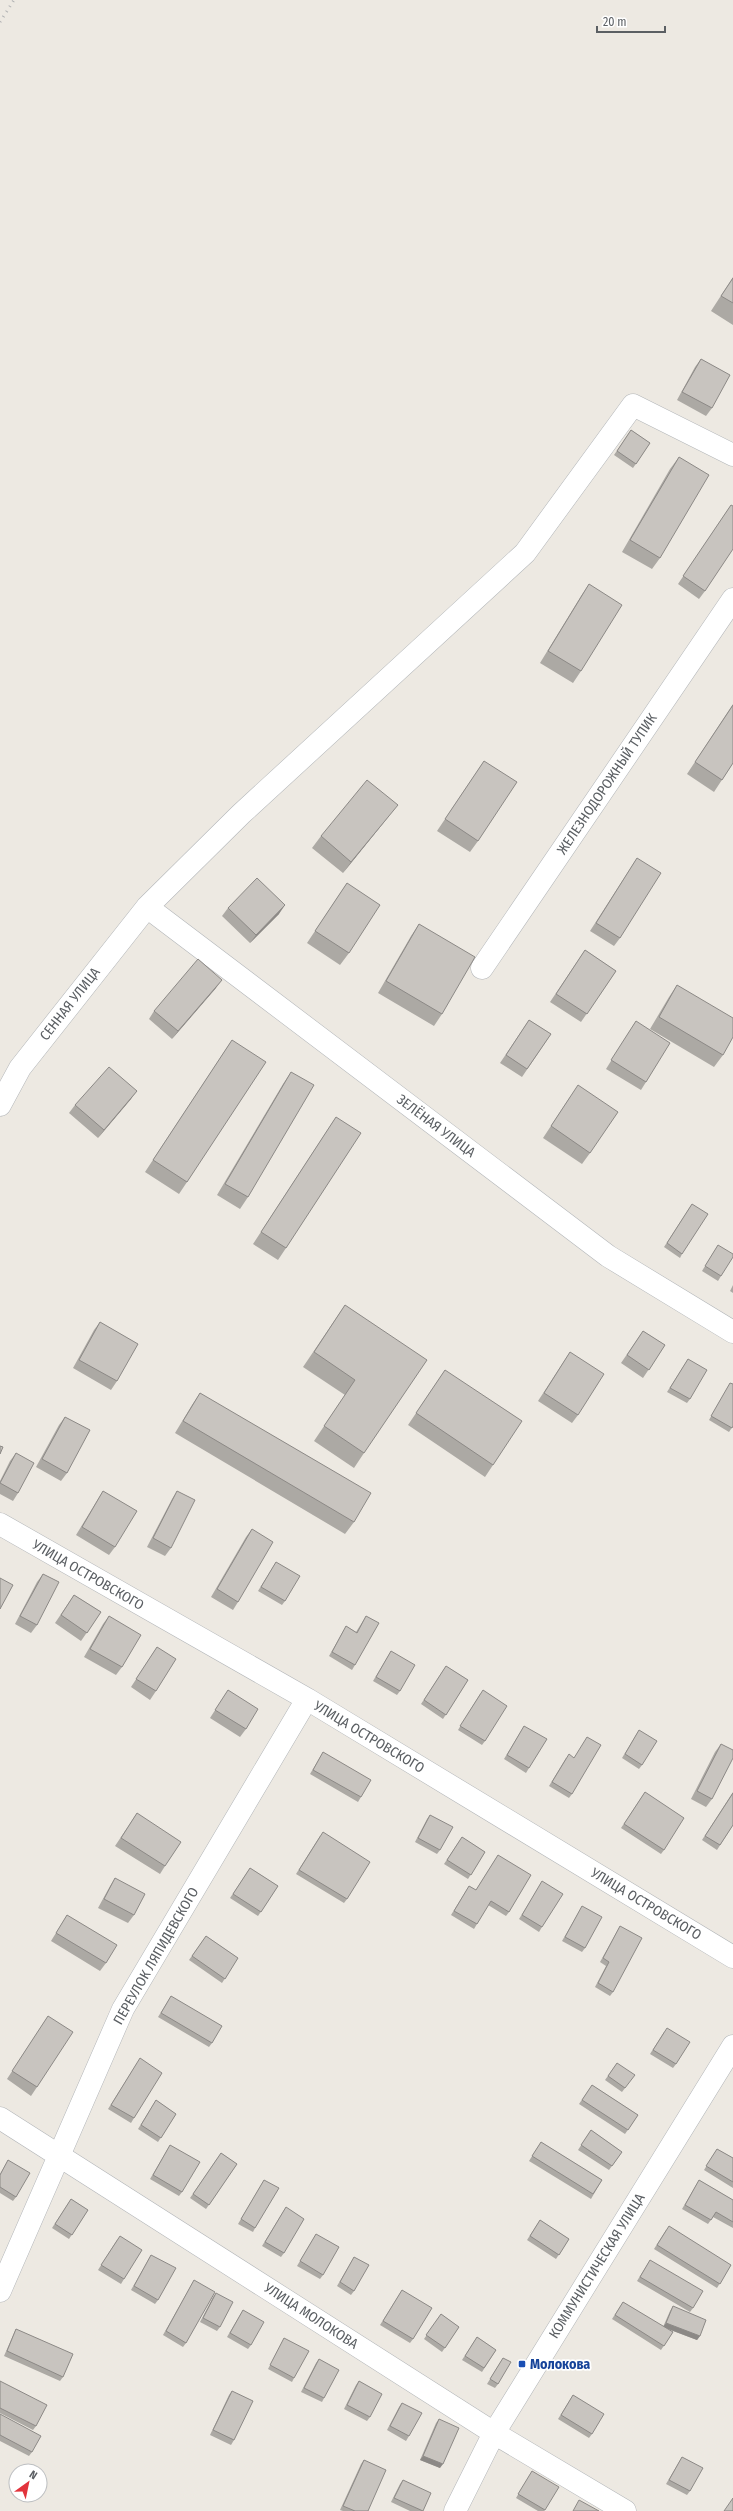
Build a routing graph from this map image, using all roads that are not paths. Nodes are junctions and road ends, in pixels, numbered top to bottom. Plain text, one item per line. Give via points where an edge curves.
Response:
1 (733, 455) edge
2 (733, 599) edge
3 (147, 907) junction
4 (482, 968) dead end
5 (0, 1104) edge
6 (733, 1332) edge
7 (0, 1524) edge
8 (307, 1700) junction
9 (733, 1957) edge
10 (733, 2046) edge
11 (0, 2118) edge
12 (61, 2155) junction
13 (0, 2290) edge
14 (494, 2433) junction
15 (455, 2511) edge
16 (625, 2511) edge

1 - 3 street, СЕННАЯ УЛИЦА via 633,405 525,553 241,814
2 - 4 street, ЖЕЛЕЗНОДОРОЖНЫЙ ТУПИК
3 - 5 street, СЕННАЯ УЛИЦА via 20,1068
3 - 6 street, ЗЕЛЁНАЯ УЛИЦА via 608,1256
7 - 8 street, УЛИЦА ОСТРОВСКОГО
8 - 9 street, УЛИЦА ОСТРОВСКОГО
8 - 12 street, ПЕРЕУЛОК ЛЯПИДЕВСКОГО via 123,2009
10 - 14 street, КОММУНИСТИЧЕСКАЯ УЛИЦА
11 - 12 street, УЛИЦА МОЛОКОВА
12 - 13 street, ПЕРЕУЛОК ЛЯПИДЕВСКОГО
12 - 14 street, УЛИЦА МОЛОКОВА
14 - 15 street, КОММУНИСТИЧЕСКАЯ УЛИЦА
14 - 16 street, УЛИЦА МОЛОКОВА

